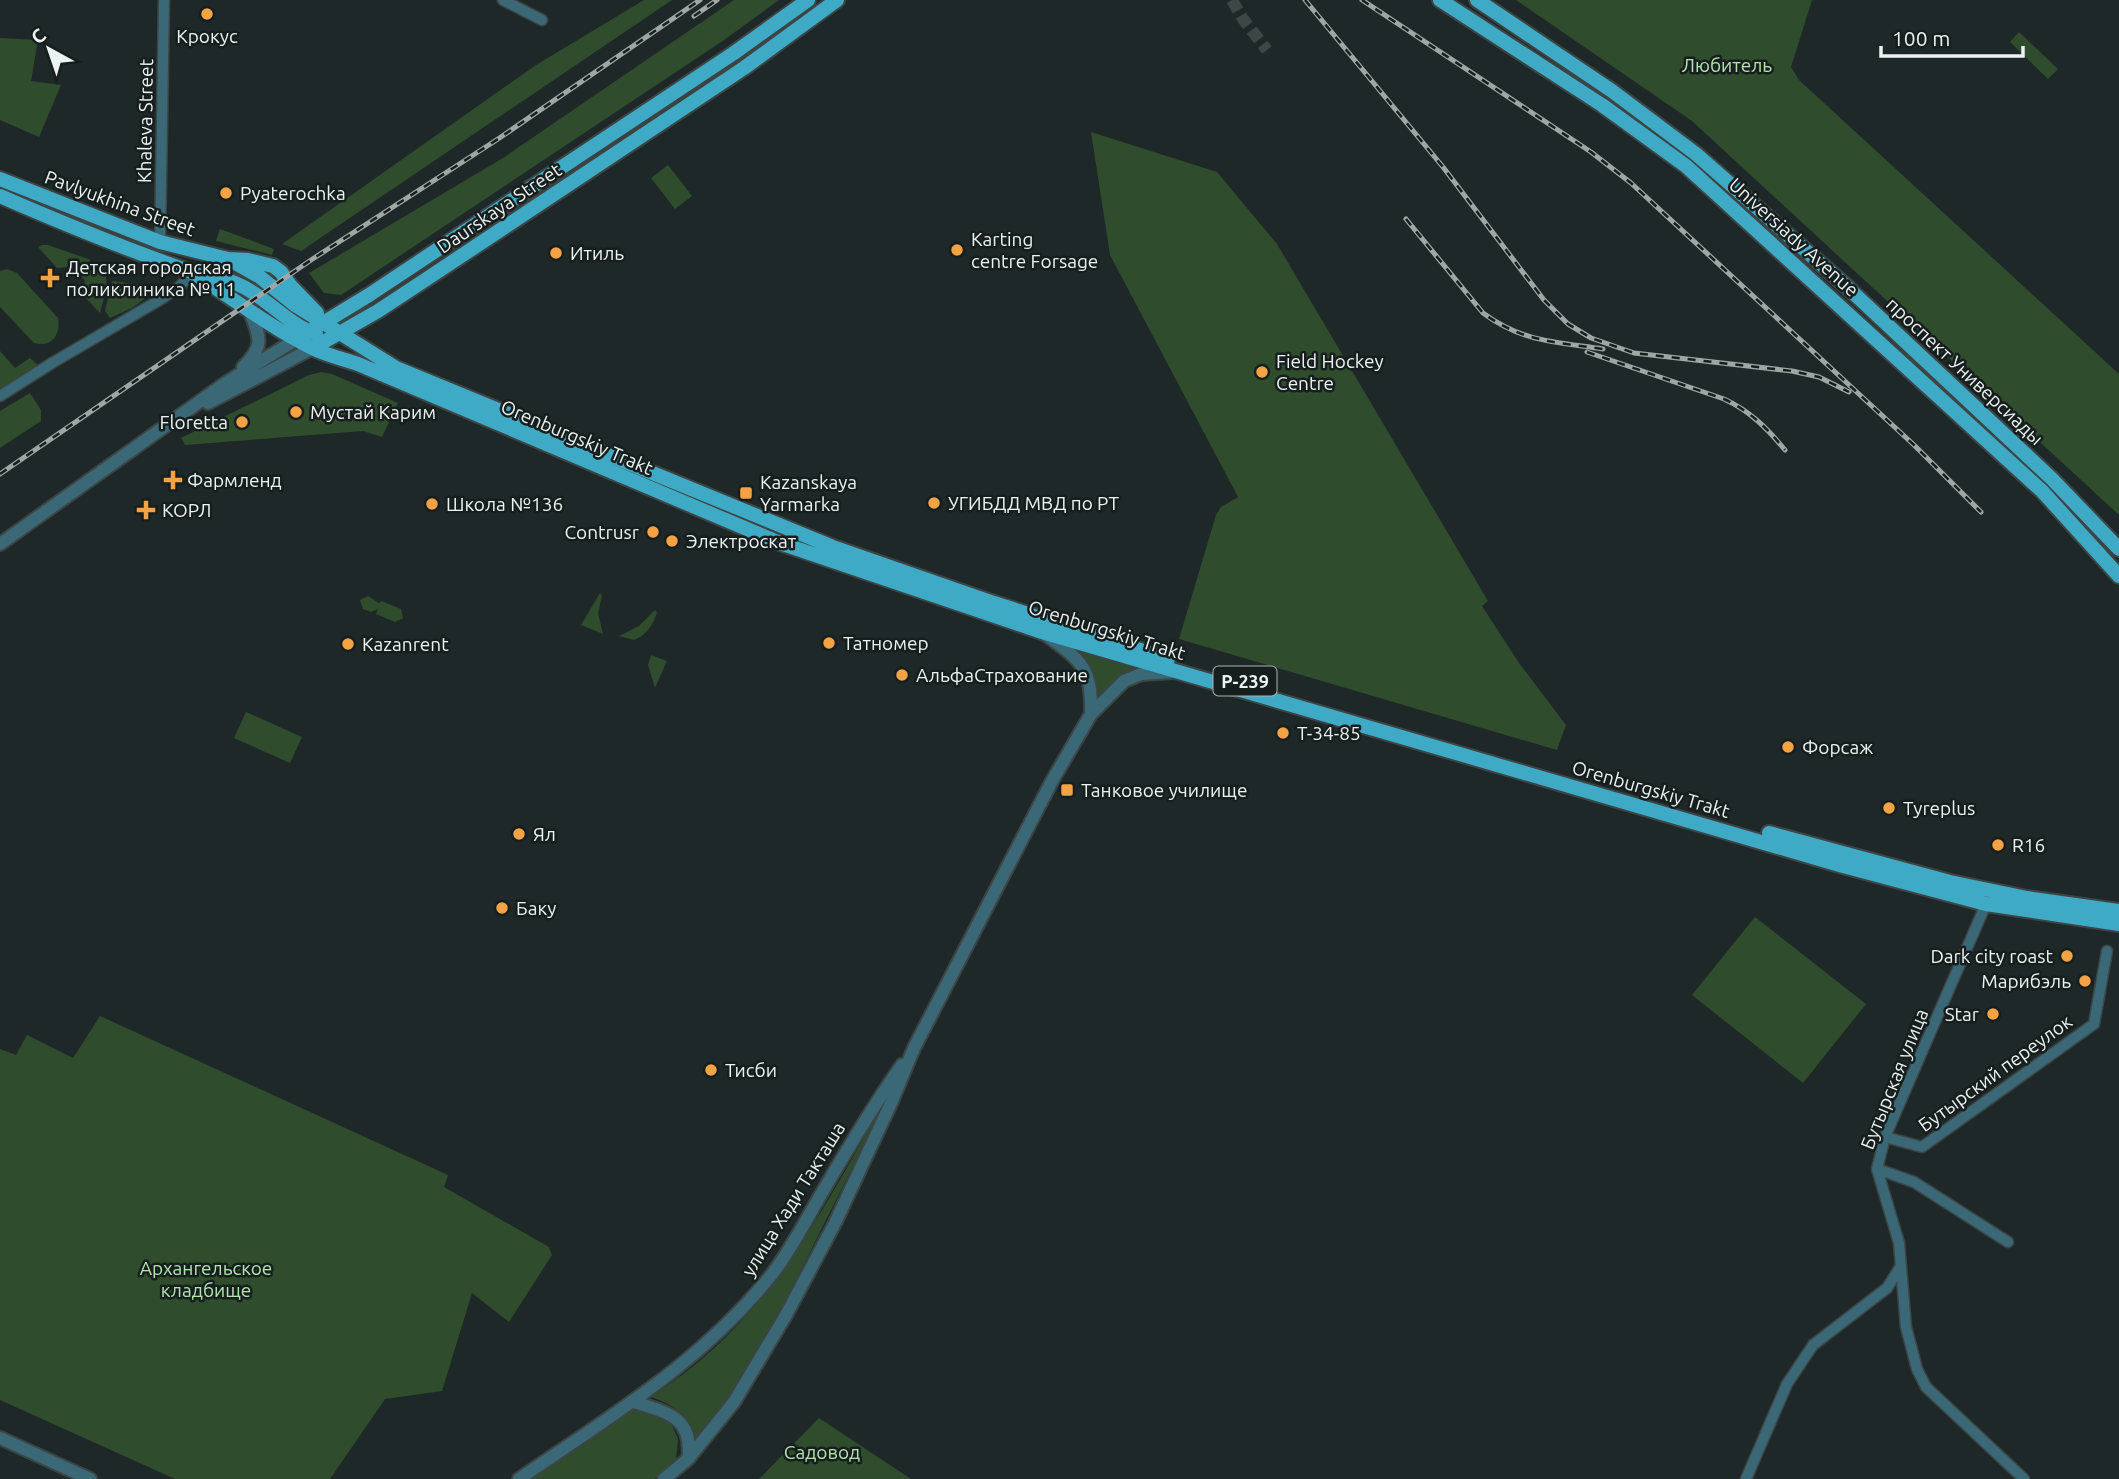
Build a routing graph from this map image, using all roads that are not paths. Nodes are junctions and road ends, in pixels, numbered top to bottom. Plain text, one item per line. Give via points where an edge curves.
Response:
1 (164, 0) edge
2 (503, 0) edge
3 (808, 0) edge
4 (837, 0) edge
5 (1440, 0) edge
6 (1478, 0) edge
7 (542, 20) dead end
8 (0, 179) edge
9 (0, 196) edge
10 (160, 242) junction
11 (193, 273) junction
12 (250, 312) junction
13 (325, 322) junction
14 (342, 333) junction
15 (303, 335) junction
16 (313, 348) junction
17 (397, 368) joint
18 (227, 382) junction
19 (0, 396) edge
20 (167, 425) junction
21 (2090, 542) junction
22 (0, 544) edge
23 (2119, 547) edge
24 (2119, 576) edge
25 (2119, 589) edge
26 (1042, 632) junction
27 (1178, 672) junction
28 (1091, 714) junction
29 (1986, 904) junction
30 (2119, 911) edge
31 (2119, 924) edge
32 (2107, 951) dead end
33 (914, 1048) junction
34 (1885, 1137) junction
35 (1877, 1169) junction
36 (2008, 1242) dead end
37 (1901, 1266) junction
38 (634, 1402) junction
39 (0, 1438) edge
40 (688, 1459) junction
41 (530, 1474) edge
42 (90, 1479) edge
43 (519, 1479) edge
44 (664, 1479) edge
45 (1746, 1479) edge
46 (2024, 1479) edge

1 - 10 street, Khaleva Street
2 - 7 street
3 - 13 main road, Daurskaya Street
4 - 14 main road, Daurskaya Street via 744,68
5 - 21 main road, Universiady Avenue via 1602,105 1686,166 2042,491
6 - 23 main road, проспект Универсиады via 1696,154 1846,286
8 - 10 main road, Pavlyukhina Street
9 - 11 main road, Pavlyukhina Street
10 - 13 main road, Pavlyukhina Street via 229,259
11 - 12 main road, Pavlyukhina Street
11 - 15 main road, Pavlyukhina Street via 220,276 246,287
11 - 19 street via 163,298
12 - 15 main road, Pavlyukhina Street
12 - 18 street via 260,345
13 - 14 main road, Pavlyukhina Street
13 - 15 main road, Daurskaya Street
14 - 15 main road, Pavlyukhina Street
14 - 16 main road, Daurskaya Street
14 - 17 main road, Pavlyukhina Street
15 - 16 main road, Pavlyukhina Street
15 - 18 street, Daurskaya Street
16 - 20 street, Daurskaya Street
16 - 26 main road, Orenburgskiy Trakt / Р-239 via 780,544
17 - 30 main road, Orenburgskiy Trakt / Р-239 via 833,547 1167,659 1908,873 2027,898
18 - 20 street, Daurskaya Street
20 - 22 street, Daurskaya Street
21 - 24 main road
21 - 25 main road
26 - 27 main road, Orenburgskiy Trakt / Р-239
26 - 28 street via 1080,662 1091,689
27 - 28 street, улица Хади Такташа via 1141,674 1124,681
27 - 29 main road, Orenburgskiy Trakt / Р-239
28 - 33 street, улица Хади Такташа
29 - 31 main road, Orenburgskiy Trakt / Р-239
29 - 34 street, Бутырская улица
32 - 34 street, Бутырский переулок via 2094,1024 1922,1147
33 - 38 street, улица Хади Такташа via 870,1110 775,1270 713,1339
33 - 40 street, улица Хади Такташа via 835,1223 786,1315 733,1402
34 - 35 street, Бутырская улица
35 - 36 street via 1913,1182
35 - 37 street, Бутырская улица via 1899,1243
37 - 45 street via 1887,1288 1813,1345 1787,1384
37 - 46 street, Бутырская улица via 1906,1326 1926,1387
38 - 40 street via 680,1421 689,1441
38 - 41 street, улица Хади Такташа
39 - 42 street
40 - 44 street, улица Хади Такташа
41 - 43 street, улица Хади Такташа

